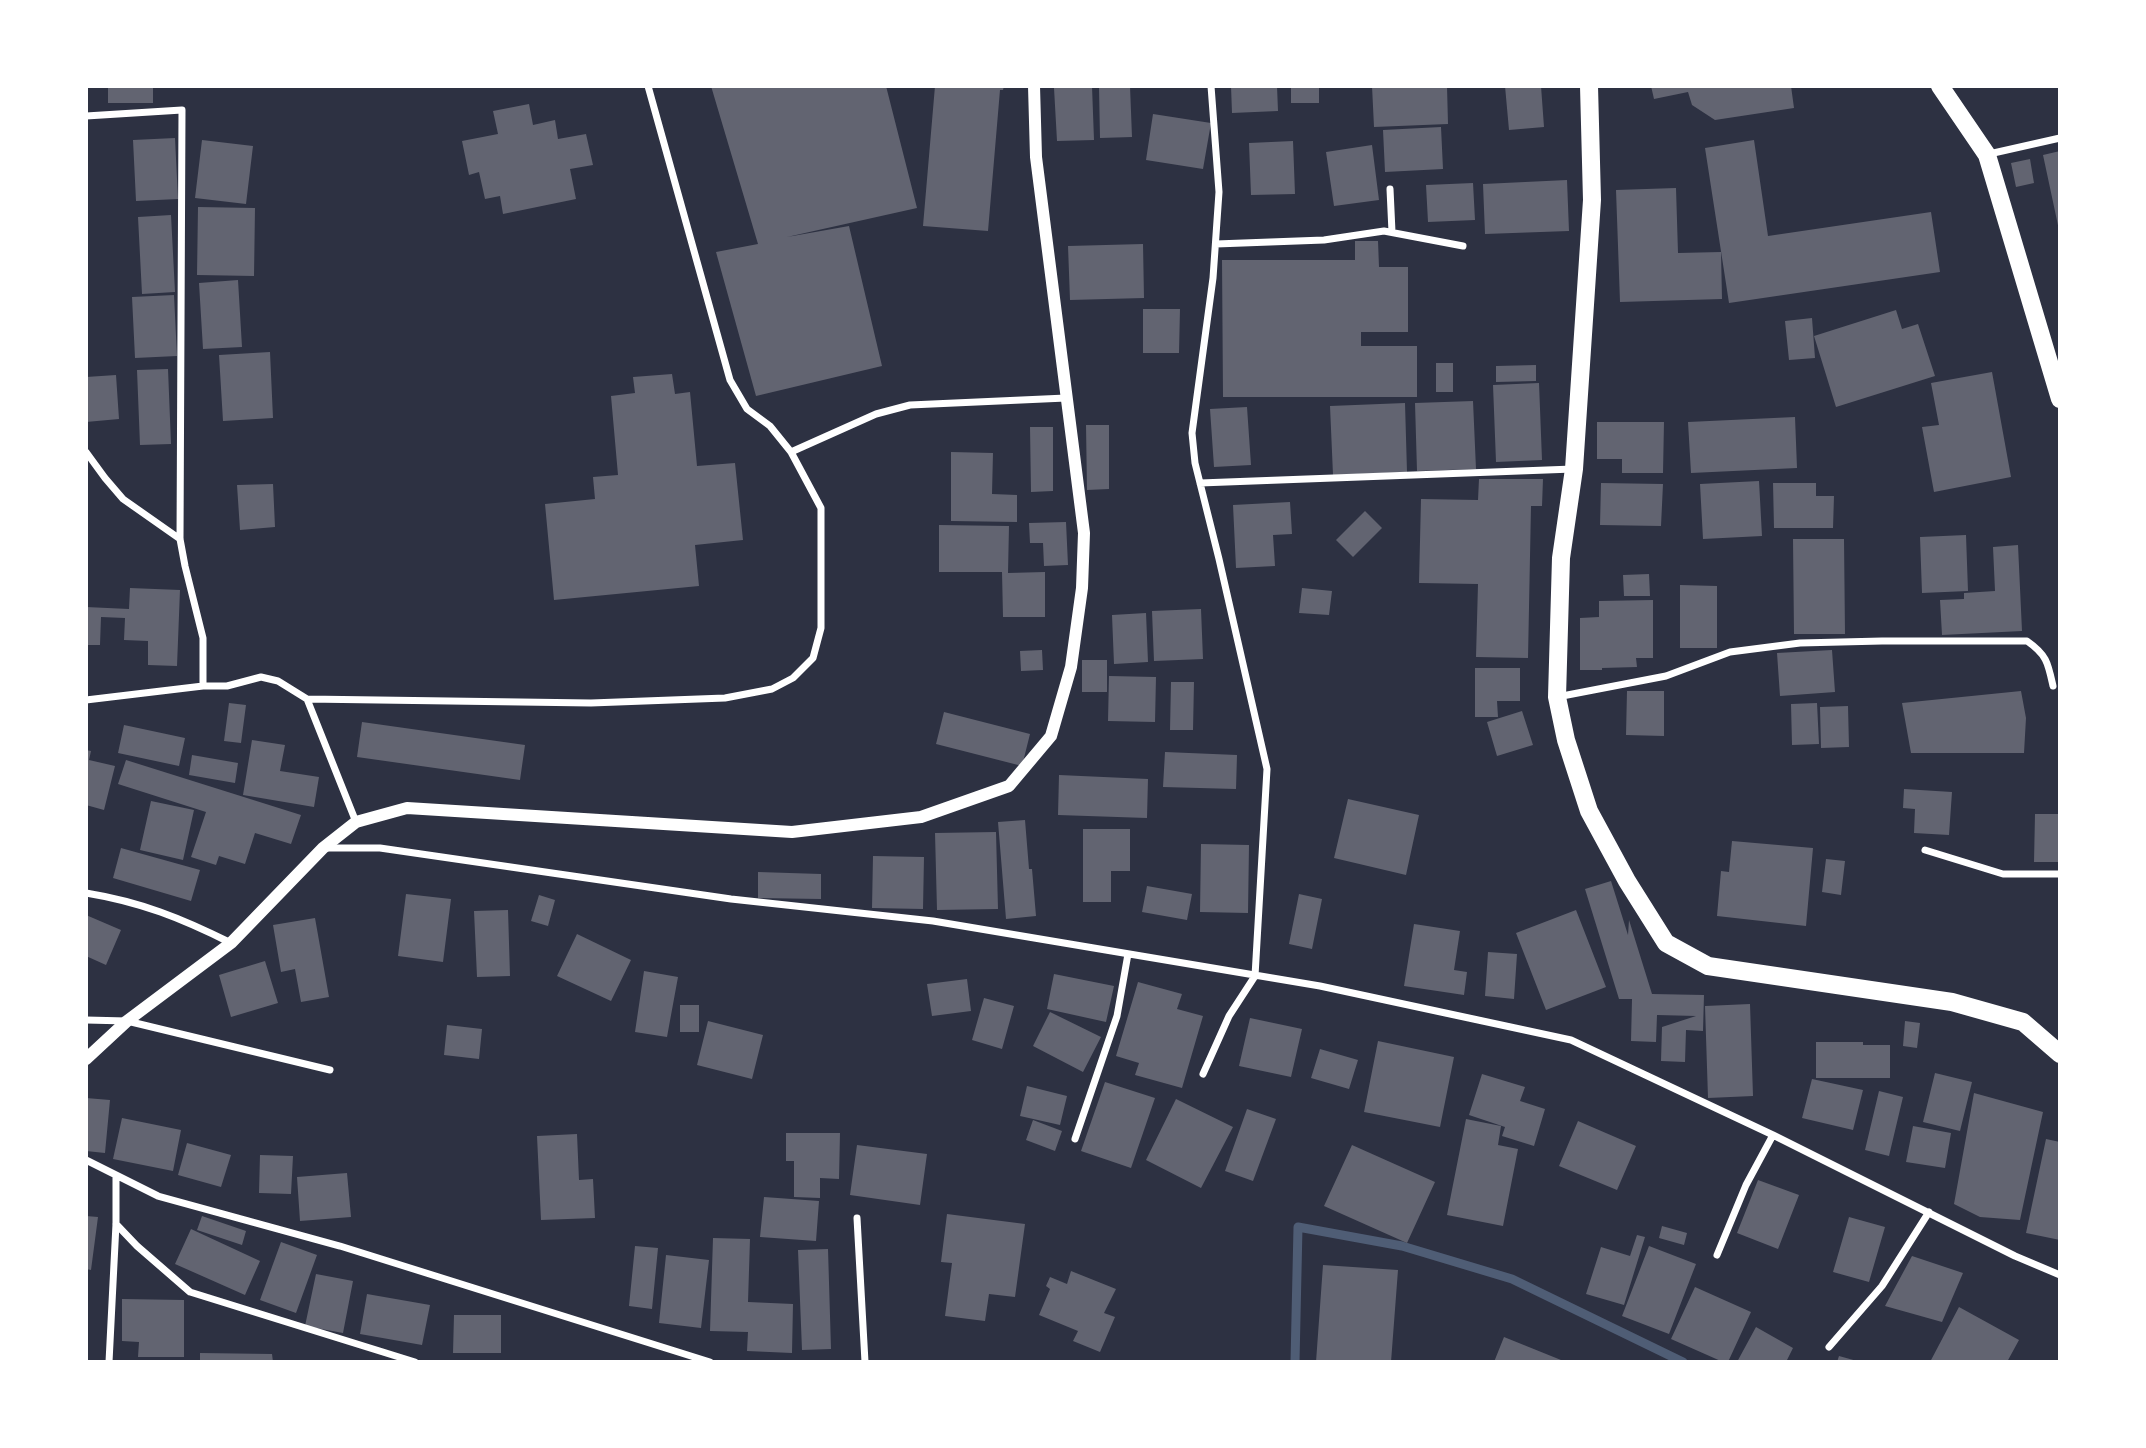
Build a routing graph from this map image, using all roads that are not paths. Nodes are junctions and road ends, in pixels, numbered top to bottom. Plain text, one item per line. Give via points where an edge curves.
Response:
1 (648, 86) edge
2 (1034, 86) edge
3 (1211, 86) edge
4 (1589, 86) edge
5 (1940, 86) edge
6 (86, 116) edge
7 (2060, 138) edge
8 (1987, 155) junction
9 (1390, 188) dead end
10 (1392, 232) junction
11 (1216, 244) junction
12 (1463, 246) dead end
13 (1066, 398) junction
14 (2060, 399) edge
15 (86, 452) edge
16 (791, 452) junction
17 (1574, 469) junction
18 (1200, 483) junction
19 (180, 539) junction
20 (203, 686) junction
21 (2053, 686) dead end
22 (1556, 697) junction
23 (307, 699) junction
24 (86, 700) edge
25 (356, 822) junction
26 (323, 848) junction
27 (1925, 850) dead end
28 (2060, 874) edge
29 (86, 893) edge
30 (232, 943) junction
31 (1128, 954) junction
32 (1255, 976) junction
33 (86, 1020) edge
34 (127, 1021) junction
35 (2060, 1054) edge
36 (86, 1059) edge
37 (330, 1070) dead end
38 (1203, 1074) dead end
39 (1773, 1135) junction
40 (1075, 1139) dead end
41 (86, 1160) edge
42 (116, 1177) junction
43 (1929, 1212) junction
44 (858, 1218) dead end
45 (116, 1224) junction
46 (1717, 1255) dead end
47 (2060, 1275) edge
48 (1829, 1346) dead end
49 (109, 1362) edge
50 (415, 1362) edge
51 (709, 1362) edge
52 (865, 1362) edge

1 - 16 street via 730,380 747,409 770,426
2 - 13 street via 1036,157
3 - 11 street via 1219,191
4 - 17 main road via 1592,200
5 - 8 main road
6 - 19 street via 182,110
7 - 8 street
8 - 14 main road
9 - 10 street
10 - 11 street
10 - 12 street
11 - 18 street via 1192,433
13 - 16 street via 910,405 876,414
13 - 25 street via 1084,533 1072,667 1051,736 1009,786 920,817 792,832 407,808
15 - 19 street via 123,499
16 - 23 street via 821,508 821,628 813,658 793,678 772,689 725,698 591,703
17 - 18 street
17 - 22 main road via 1560,558
18 - 32 street via 1267,769
19 - 20 street via 203,638
20 - 23 street via 227,686 261,677 284,684
20 - 24 street
21 - 22 street via 2048,662 2027,641 1882,641 1800,643 1730,652 1667,676
22 - 35 main road via 1589,811 1666,943 1708,966 1952,1002 2023,1022
23 - 25 street
25 - 26 street
26 - 30 street
26 - 31 street via 392,849 731,899 933,921
27 - 28 street via 2003,874
29 - 30 street via 157,909
30 - 34 street
31 - 32 street
31 - 40 street via 1117,1016
32 - 38 street via 1229,1016
32 - 39 street via 1572,1041
33 - 34 street
34 - 36 street
34 - 37 street
39 - 43 street
39 - 46 street
41 - 42 street
42 - 45 street
42 - 51 street via 158,1196 340,1246
43 - 47 street
43 - 48 street via 1882,1286
44 - 52 street
45 - 49 street
45 - 50 street via 190,1292

